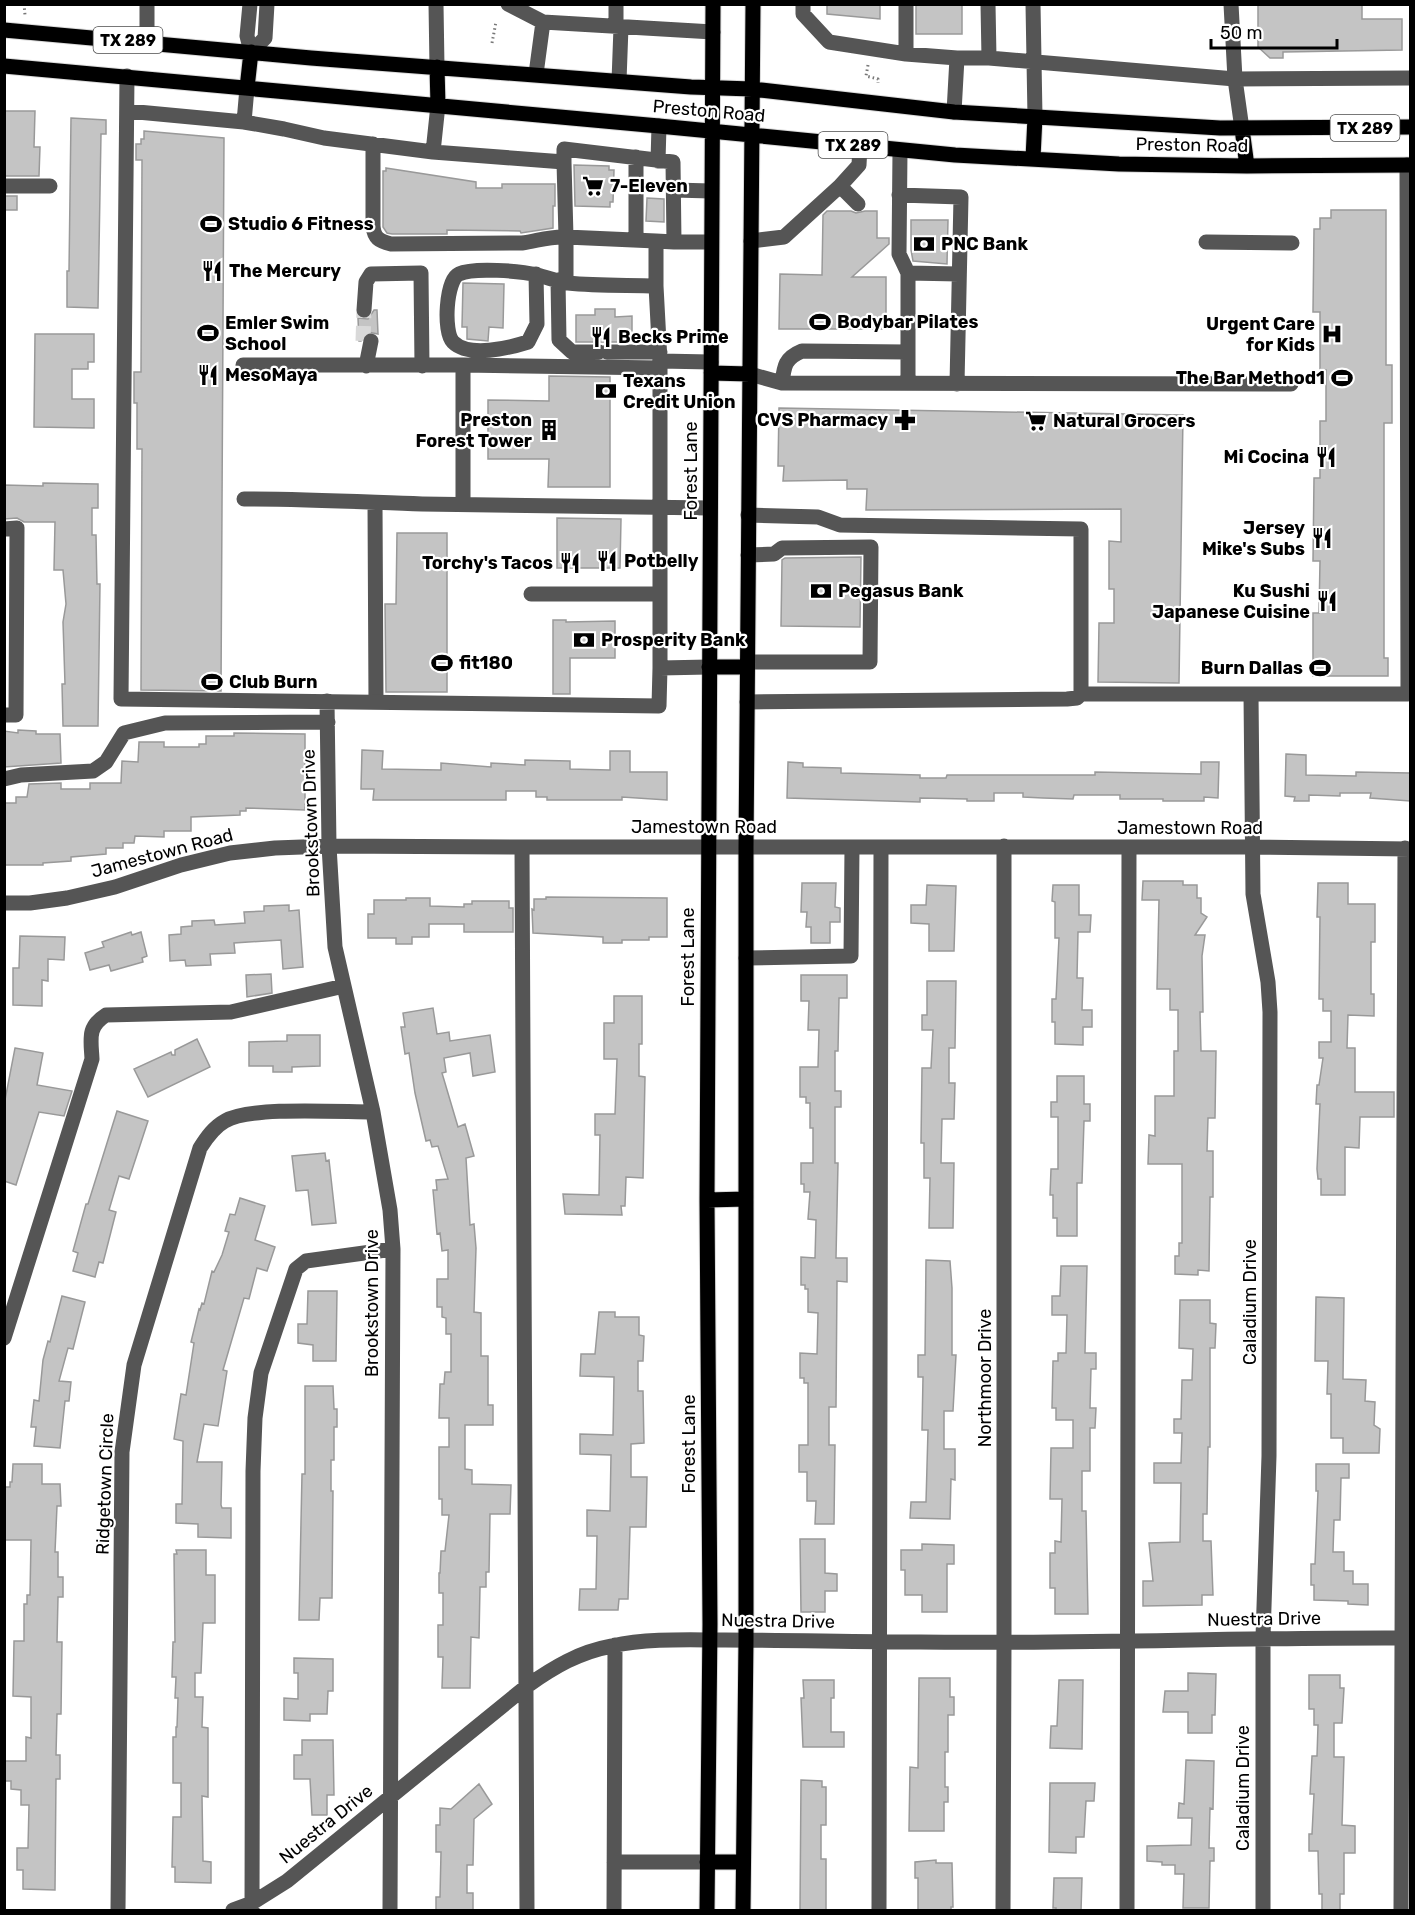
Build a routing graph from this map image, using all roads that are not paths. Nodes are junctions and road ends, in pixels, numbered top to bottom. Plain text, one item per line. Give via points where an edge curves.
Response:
1 (147, 4) edge
2 (250, 4) edge
3 (267, 4) edge
4 (436, 4) edge
5 (508, 4) edge
6 (616, 4) edge
7 (713, 4) edge
8 (753, 4) edge
9 (803, 4) edge
10 (906, 4) edge
11 (988, 4) edge
12 (1033, 4) edge
13 (1231, 4) edge
14 (524, 8) edge
15 (543, 22) junction
16 (618, 26) junction
17 (4, 30) edge
18 (713, 32) junction
19 (147, 42) junction
20 (251, 52) junction
21 (906, 54) junction
22 (957, 58) junction
23 (989, 58) junction
24 (1034, 62) junction
25 (4, 66) edge
26 (437, 67) junction
27 (536, 74) junction
28 (127, 76) junction
29 (1410, 78) edge
30 (1234, 79) junction
31 (619, 81) junction
32 (247, 88) junction
33 (713, 88) junction
34 (752, 89) junction
35 (438, 105) junction
36 (127, 111) junction
37 (954, 112) junction
38 (1035, 117) junction
39 (243, 123) junction
40 (659, 126) junction
41 (1410, 128) edge
42 (1242, 129) junction
43 (712, 131) junction
44 (752, 134) junction
45 (373, 144) junction
46 (860, 146) junction
47 (900, 151) junction
48 (433, 152) junction
49 (636, 158) junction
50 (1033, 158) junction
51 (658, 160) junction
52 (564, 162) junction
53 (1408, 165) edge
54 (1247, 166) junction
55 (4, 186) edge
56 (50, 186) dead end
57 (840, 186) junction
58 (674, 190) junction
59 (711, 191) junction
60 (899, 195) junction
61 (858, 204) dead end
62 (566, 237) junction
63 (636, 240) junction
64 (656, 241) junction
65 (751, 241) junction
66 (675, 242) junction
67 (711, 242) junction
68 (1206, 242) dead end
69 (1292, 243) dead end
70 (908, 273) junction
71 (536, 274) junction
72 (959, 274) junction
73 (562, 282) junction
74 (656, 286) junction
75 (368, 310) tunnel mouth
76 (367, 340) tunnel mouth
77 (907, 352) junction
78 (660, 360) junction
79 (243, 365) dead end
80 (463, 365) junction
81 (366, 366) junction
82 (422, 366) junction
83 (711, 367) junction
84 (750, 374) junction
85 (782, 383) junction
86 (908, 384) junction
87 (957, 384) junction
88 (1291, 384) dead end
89 (244, 499) dead end
90 (375, 503) junction
91 (463, 505) junction
92 (661, 507) junction
93 (710, 508) junction
94 (748, 515) junction
95 (4, 529) edge
96 (748, 555) junction
97 (531, 594) dead end
98 (660, 594) junction
99 (747, 664) junction
100 (709, 667) junction
101 (660, 668) junction
102 (1081, 694) junction
103 (1251, 695) junction
104 (327, 701) junction
105 (376, 702) junction
106 (747, 702) junction
107 (4, 715) edge
108 (328, 722) junction
109 (4, 779) edge
110 (329, 846) junction
111 (1004, 846) junction
112 (708, 847) junction
113 (746, 847) junction
114 (852, 847) junction
115 (882, 847) junction
116 (1252, 847) junction
117 (522, 848) junction
118 (1129, 848) junction
119 (1408, 849) edge
120 (4, 903) edge
121 (746, 958) junction
122 (344, 986) junction
123 (373, 1112) junction
124 (746, 1199) junction
125 (707, 1200) junction
126 (393, 1249) junction
127 (4, 1338) edge
128 (1263, 1637) junction
129 (1407, 1638) edge
130 (709, 1640) junction
131 (746, 1640) junction
132 (1127, 1641) junction
133 (879, 1642) junction
134 (1004, 1643) junction
135 (615, 1645) junction
136 (527, 1686) junction
137 (390, 1797) junction
138 (614, 1862) junction
139 (707, 1862) junction
140 (744, 1862) junction
141 (252, 1907) edge
142 (118, 1911) edge
143 (233, 1911) edge
144 (390, 1911) edge
145 (527, 1911) edge
146 (614, 1911) edge
147 (707, 1911) edge
148 (744, 1911) edge
149 (879, 1911) edge
150 (1003, 1911) edge
151 (1127, 1911) edge
152 (1263, 1911) edge
153 (1401, 1911) edge

1 - 19 street
2 - 20 street via 247,36
3 - 20 street via 266,38
4 - 26 street
5 - 14 street
6 - 16 street
7 - 18 main road, Forest Lane
8 - 34 main road
9 - 21 street via 803,14 829,42
10 - 21 street
11 - 23 street
12 - 24 street
13 - 30 street
14 - 15 street
15 - 16 street
15 - 27 street
16 - 18 street
16 - 31 street
17 - 19 main road, Preston Road / TX 289
18 - 33 main road, Forest Lane
19 - 20 main road, Preston Road / TX 289
20 - 26 main road, Preston Road / TX 289
20 - 32 main road
21 - 22 street
22 - 23 street
22 - 37 street
23 - 24 street
24 - 30 street
24 - 38 street
25 - 28 main road, Preston Road / TX 289
26 - 27 main road, Preston Road / TX 289
26 - 35 main road
27 - 31 main road, Preston Road / TX 289
28 - 32 main road, Preston Road / TX 289
28 - 36 street
29 - 30 street
30 - 42 street
31 - 33 main road, Preston Road / TX 289
32 - 35 main road, Preston Road / TX 289
32 - 39 street
33 - 34 main road, Preston Road / TX 289
33 - 43 main road, Forest Lane
34 - 37 main road, Preston Road / TX 289
34 - 44 main road
35 - 40 main road, Preston Road / TX 289
35 - 48 street
36 - 39 street
36 - 104 street via 121,699
37 - 38 main road, Preston Road / TX 289
38 - 42 main road, Preston Road / TX 289
38 - 50 main road
39 - 45 street
40 - 43 main road, Preston Road / TX 289
40 - 51 street
41 - 42 main road, Preston Road / TX 289
42 - 54 main road
43 - 44 main road, Preston Road / TX 289
43 - 59 main road, Forest Lane
44 - 46 main road, Preston Road / TX 289
44 - 65 main road
45 - 48 street
45 - 62 street via 373,226 374,235 381,242 522,243
46 - 47 main road, Preston Road / TX 289
46 - 57 street via 859,165
47 - 50 main road, Preston Road / TX 289
47 - 60 street
48 - 52 street
49 - 51 street
49 - 52 street via 564,149
49 - 63 street
50 - 54 main road, Preston Road / TX 289
51 - 58 street via 673,162
52 - 62 street
53 - 54 main road, Preston Road / TX 289
53 - 103 street via 1408,694
55 - 56 street
57 - 61 street
57 - 65 street via 784,237
58 - 59 street
58 - 66 street
59 - 67 main road, Forest Lane
60 - 70 street via 899,254
60 - 72 street via 961,197
62 - 63 street
62 - 73 street
63 - 64 street
64 - 66 street
64 - 74 street
65 - 84 main road
66 - 67 street
67 - 83 main road, Forest Lane
68 - 69 street
70 - 72 street
70 - 77 street
71 - 71 street via 537,324 528,342 506,349 467,350 453,342 447,332 452,279 460,273 492,270
71 - 73 street
72 - 87 street
73 - 74 street
73 - 78 street via 559,340 572,352
74 - 78 street
75 - 82 street via 366,282 371,274 421,273
76 - 81 street
77 - 85 street via 802,351 790,356
77 - 86 street
78 - 80 street
78 - 83 street
78 - 92 street
79 - 81 street
80 - 82 street
80 - 91 street
81 - 82 street
83 - 84 main road
83 - 93 main road, Forest Lane
84 - 85 street
84 - 94 main road
85 - 86 street
86 - 87 street
87 - 88 street
89 - 90 street
90 - 91 street
90 - 105 street
91 - 92 street
92 - 93 street
92 - 98 street
93 - 100 main road, Forest Lane
94 - 96 main road
94 - 102 street via 818,517 840,525 1081,529
95 - 107 street via 17,528 16,715
96 - 99 main road
96 - 99 street via 774,554 782,548 871,547 870,662
97 - 98 street
98 - 101 street
99 - 100 main road
99 - 106 main road
100 - 101 street
100 - 112 main road, Forest Lane
101 - 105 street via 659,706
102 - 103 street
102 - 106 street via 1067,699
103 - 116 street, Caladium Drive
104 - 105 street
104 - 108 street, Brookstown Drive
106 - 113 main road
108 - 109 street via 165,723 124,733 106,762 93,771
108 - 110 street, Brookstown Drive
110 - 117 street, Jamestown Road
110 - 120 street, Jamestown Road via 230,853 67,898
110 - 122 street, Brookstown Drive via 335,947
111 - 115 street, Jamestown Road
111 - 118 street, Jamestown Road
111 - 134 street, Northmoor Drive
112 - 113 street, Jamestown Road
112 - 117 street, Jamestown Road
112 - 125 main road, Forest Lane
113 - 114 street, Jamestown Road
113 - 121 main road
114 - 115 street, Jamestown Road
114 - 121 street via 851,956
115 - 133 street
116 - 118 street, Jamestown Road
116 - 119 street, Jamestown Road
116 - 128 street, Caladium Drive via 1253,894 1270,1012 1269,1444
117 - 136 street
118 - 132 street
119 - 129 street
121 - 124 main road
122 - 123 street, Brookstown Drive
122 - 127 street via 231,1012 106,1015 96,1022 91,1032 92,1059
123 - 126 street, Brookstown Drive
123 - 142 street, Ridgetown Circle via 250,1112 226,1120 200,1148 134,1365 122,1452
124 - 125 main road
124 - 131 main road
125 - 130 main road, Forest Lane
126 - 137 street, Brookstown Drive
126 - 141 street via 306,1261 296,1269 261,1373 253,1471
128 - 129 street, Nuestra Drive
128 - 132 street, Nuestra Drive
128 - 152 street, Caladium Drive
129 - 153 street
130 - 131 street, Nuestra Drive
130 - 135 street, Nuestra Drive
130 - 139 main road, Forest Lane
131 - 133 street, Nuestra Drive
131 - 140 main road
132 - 134 street, Nuestra Drive
132 - 151 street
133 - 134 street, Nuestra Drive
133 - 149 street
134 - 150 street, Northmoor Drive
135 - 136 street, Nuestra Drive via 572,1658
135 - 138 street
136 - 137 street, Nuestra Drive
136 - 145 street
137 - 141 street, Nuestra Drive
137 - 144 street, Brookstown Drive
138 - 139 street
138 - 146 street
139 - 140 main road
139 - 147 main road, Forest Lane
140 - 148 main road
141 - 143 street, Nuestra Drive

